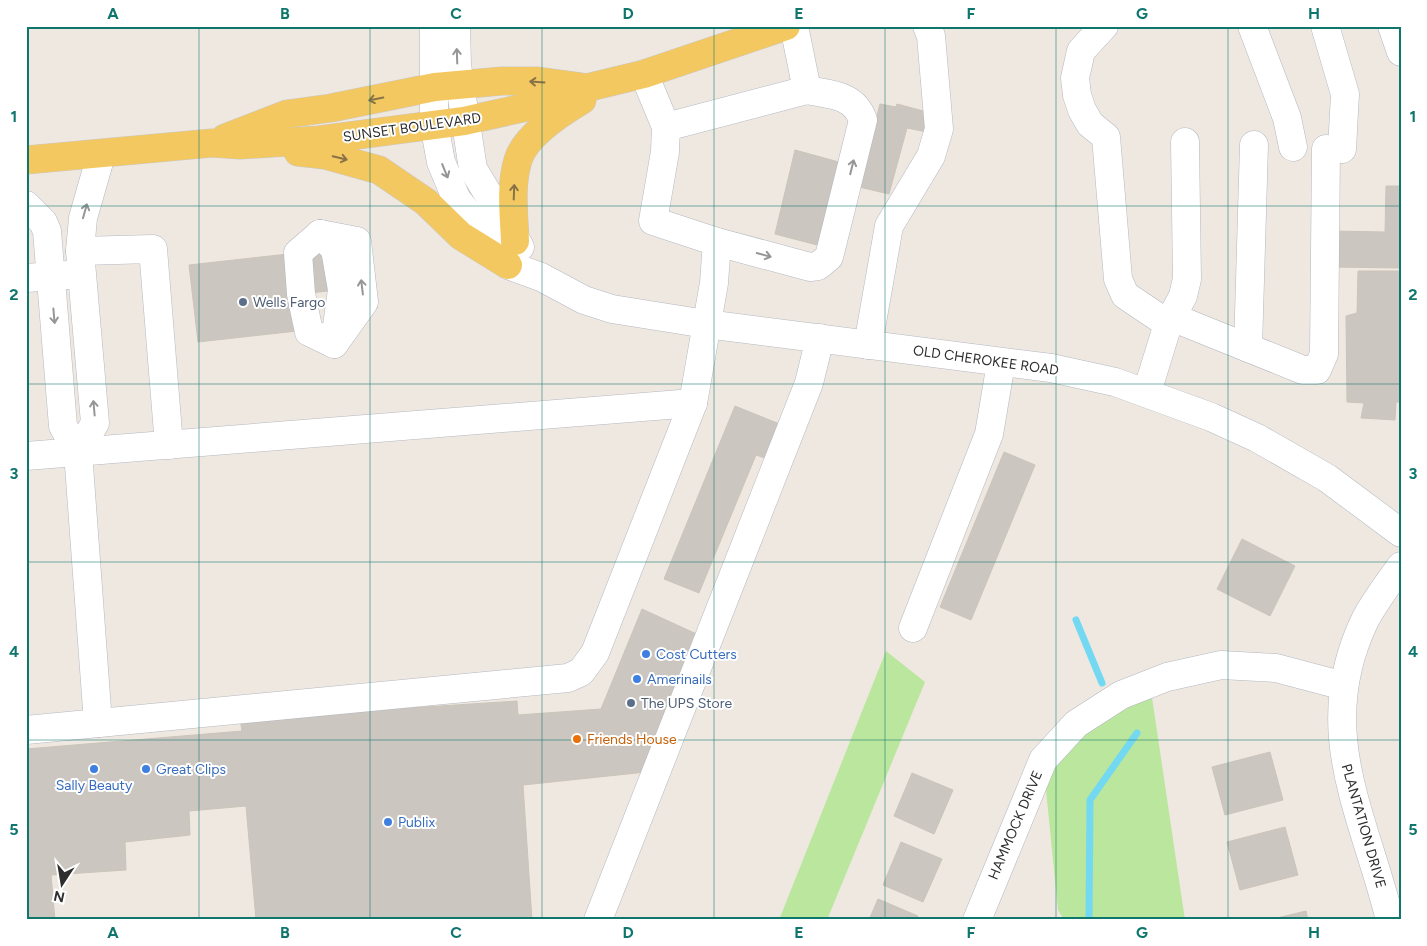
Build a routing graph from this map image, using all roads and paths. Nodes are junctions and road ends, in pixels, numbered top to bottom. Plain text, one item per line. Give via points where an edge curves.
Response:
1 (434, 26) edge
2 (456, 26) edge
3 (786, 26) edge
4 (794, 26) edge
5 (927, 26) edge
6 (1104, 26) edge
7 (1252, 26) edge
8 (1325, 26) edge
9 (1392, 26) edge
10 (1401, 52) edge
11 (644, 74) junction
12 (598, 85) junction
13 (448, 86) junction
14 (807, 90) junction
15 (464, 121) junction
16 (434, 124) junction
17 (666, 127) junction
18 (1185, 142) dead end
19 (212, 144) junction
20 (240, 145) junction
21 (1254, 145) dead end
22 (1293, 147) dead end
23 (101, 155) junction
24 (26, 160) edge
25 (26, 205) edge
26 (320, 234) joint
27 (717, 242) junction
28 (512, 253) junction
29 (81, 263) junction
30 (38, 277) edge
31 (706, 324) junction
32 (1168, 324) junction
33 (820, 338) junction
34 (868, 345) junction
35 (1248, 348) junction
36 (89, 351) junction
37 (57, 354) junction
38 (1001, 362) junction
39 (1147, 392) junction
40 (693, 403) junction
41 (169, 445) junction
42 (78, 452) junction
43 (26, 456) edge
44 (1401, 533) edge
45 (1401, 566) edge
46 (913, 628) dead end
47 (1344, 686) junction
48 (98, 723) junction
49 (26, 730) edge
50 (598, 920) edge
51 (977, 920) edge
52 (1390, 920) edge

1 - 13 street
13 -> 2 street via 457,65
3 - 11 main road, SUNSET BOULEVARD
4 - 14 street
5 - 34 street via 931,36 939,129 930,156 888,226
6 - 32 street via 1081,51 1075,71 1077,95 1090,124 1106,137 1118,279 1125,295
7 - 22 street via 1287,118
8 - 35 street via 1345,94 1334,149 1324,354 1317,370 1303,370
9 - 10 street
11 - 12 main road, SUNSET BOULEVARD
11 - 17 street
12 -> 13 main road via 502,81
12 - 15 main road, SUNSET BOULEVARD via 545,103
28 -> 12 main road via 518,158 530,140
13 - 15 street, OLD CHEROKEE ROAD
13 - 16 street, OLD CHEROKEE ROAD
13 -> 19 main road via 287,114
14 - 17 street
27 -> 14 street via 810,267 818,266 829,257 863,120 854,103
15 - 16 main road, SUNSET BOULEVARD
15 - 28 street, OLD CHEROKEE ROAD via 473,169
16 - 20 main road, SUNSET BOULEVARD via 319,140
16 -> 28 street, OLD CHEROKEE ROAD via 442,162 456,198
17 - 27 street via 653,221
18 - 32 street via 1187,279 1183,296
19 - 20 main road, SUNSET BOULEVARD
19 - 23 main road, SUNSET BOULEVARD
20 -> 28 main road via 325,155 379,170 426,202 462,236
21 - 35 street
23 - 24 main road, SUNSET BOULEVARD
29 -> 23 street via 82,218
25 - 30 street via 43,222 47,231
26 -> 26 street via 334,344 364,302 357,241
27 - 31 street
28 - 31 street, OLD CHEROKEE ROAD via 541,277 584,300 612,309
29 - 30 street
29 - 36 street
29 - 41 street via 153,249
30 -> 37 street
31 - 33 street, OLD CHEROKEE ROAD
31 - 40 street
32 - 35 street via 1179,320
32 - 39 street
33 - 34 street, OLD CHEROKEE ROAD
33 - 50 street via 809,383
34 - 38 street, OLD CHEROKEE ROAD
36 - 37 street
42 -> 36 street via 95,423
37 - 42 street via 63,426
38 - 39 street, OLD CHEROKEE ROAD via 1051,368
38 - 46 street via 989,434
39 - 44 street, OLD CHEROKEE ROAD via 1257,438 1327,478
40 - 41 street
40 - 48 street via 595,654 581,672 568,678
41 - 42 street
42 - 43 street
42 - 48 street
45 - 47 street, PLANTATION DRIVE via 1366,619 1351,655
47 - 51 street, HAMMOCK DRIVE via 1276,668 1221,665 1168,677 1120,695 1076,724 1042,760
47 - 52 street, PLANTATION DRIVE via 1342,736 1348,782
48 - 49 street

